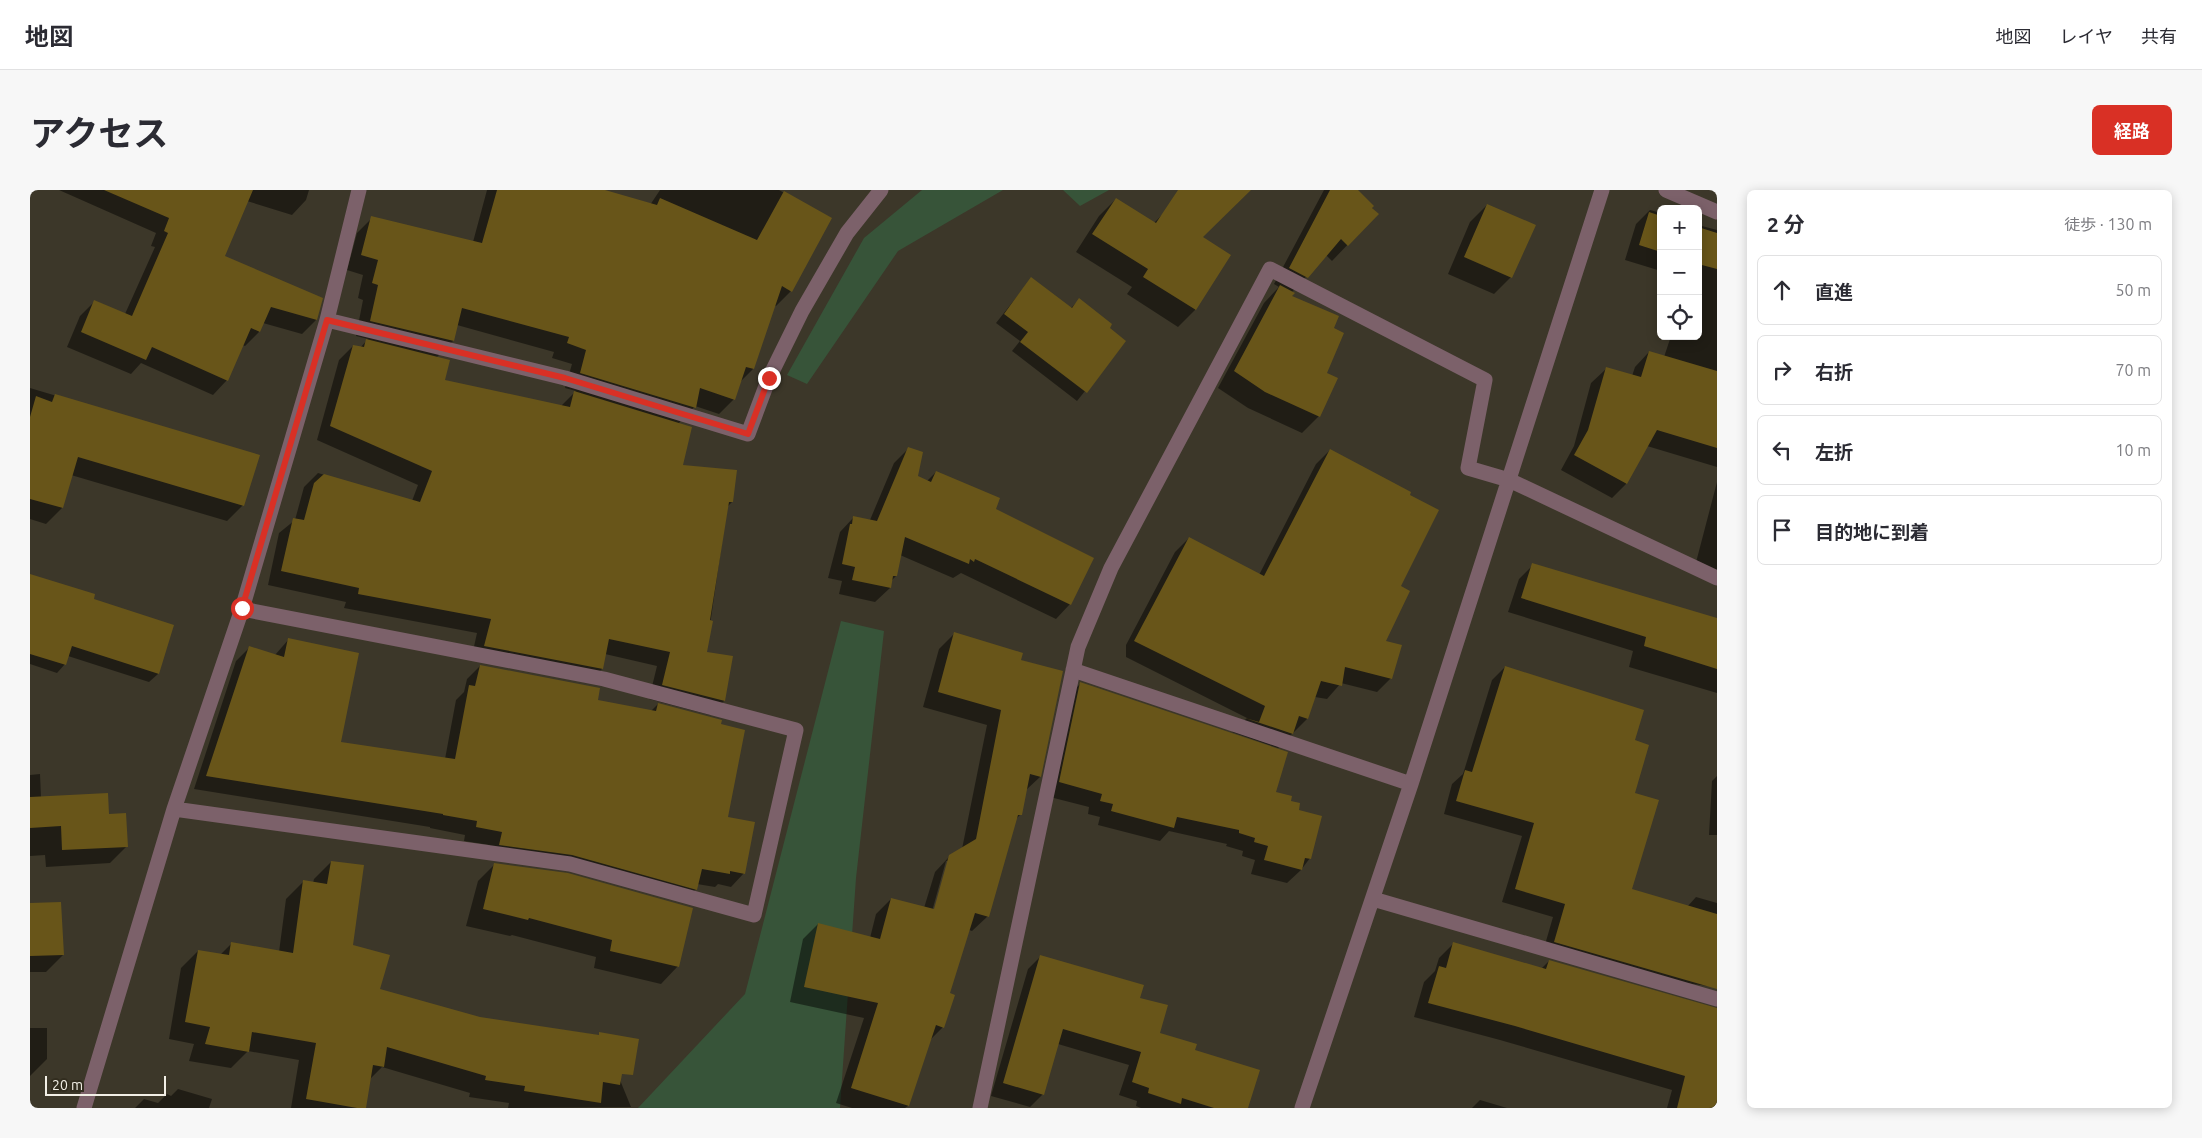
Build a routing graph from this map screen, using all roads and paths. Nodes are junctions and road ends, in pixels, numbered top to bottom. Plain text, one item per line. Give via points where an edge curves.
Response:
1 (359, 190) edge
2 (881, 190) edge
3 (1602, 190) edge
4 (1666, 190) edge
5 (1717, 212) edge
6 (327, 320) junction
7 (1509, 480) junction
8 (1717, 578) edge
9 (242, 608) junction
10 (1073, 670) junction
11 (1412, 784) junction
12 (174, 809) junction
13 (1373, 899) junction
14 (1717, 999) edge
15 (84, 1108) edge
16 (980, 1108) edge
17 (1302, 1108) edge

1 - 6 street
2 - 6 street via 846,233 802,311 769,378 748,434 565,378
3 - 7 street
4 - 5 street
6 - 9 street
7 - 8 street
7 - 10 street via 1468,468 1485,380 1270,269 1111,568 1078,648
7 - 11 street
9 - 12 street
9 - 12 street via 604,679 796,730 754,915 570,864
10 - 11 street
10 - 16 street
11 - 13 street
12 - 15 street
13 - 14 street
13 - 17 street

